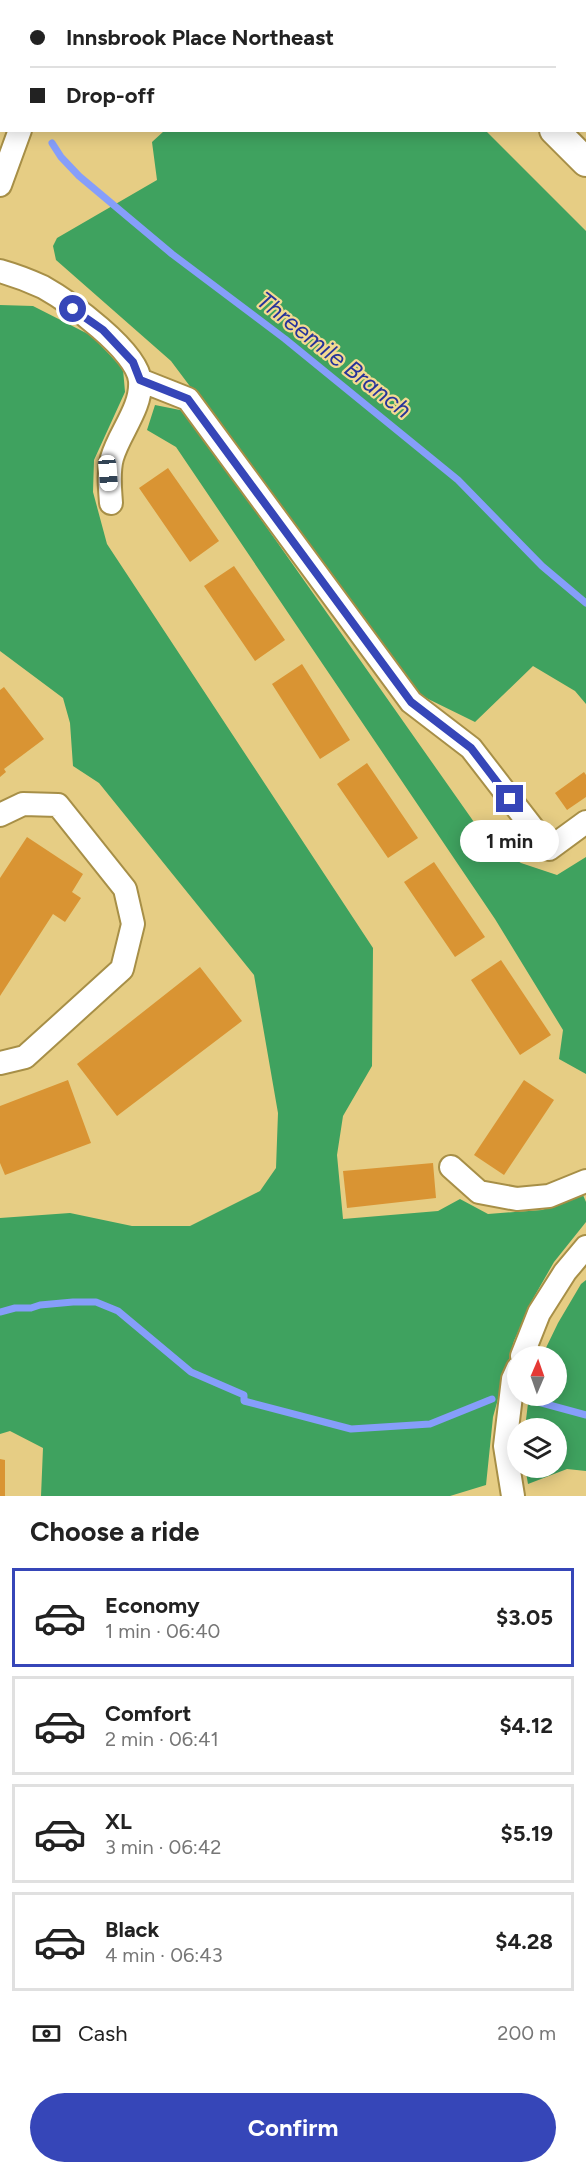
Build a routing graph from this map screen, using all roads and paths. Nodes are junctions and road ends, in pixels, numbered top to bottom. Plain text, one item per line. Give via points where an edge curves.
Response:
1 (19, 132) edge
2 (557, 132) edge
3 (586, 162) edge
4 (0, 185) edge
5 (0, 271) edge
6 (140, 380) junction
7 (111, 503) dead end
8 (0, 815) edge
9 (586, 822) edge
10 (0, 1064) edge
11 (451, 1167) dead end
12 (586, 1181) edge
13 (586, 1247) edge
14 (526, 1346) edge
15 (509, 1406) edge
16 (513, 1496) edge

1 - 4 street
2 - 3 main road
5 - 6 street via 43,288 103,330 133,362
6 - 7 street via 137,400 112,456 108,473
6 - 9 street via 188,399 411,702 471,748 549,849
8 - 10 street via 23,804 58,805 125,889 133,924 122,969 25,1057
11 - 12 street via 479,1192 517,1199 549,1196
13 - 14 street via 539,1313
15 - 16 street via 504,1446

